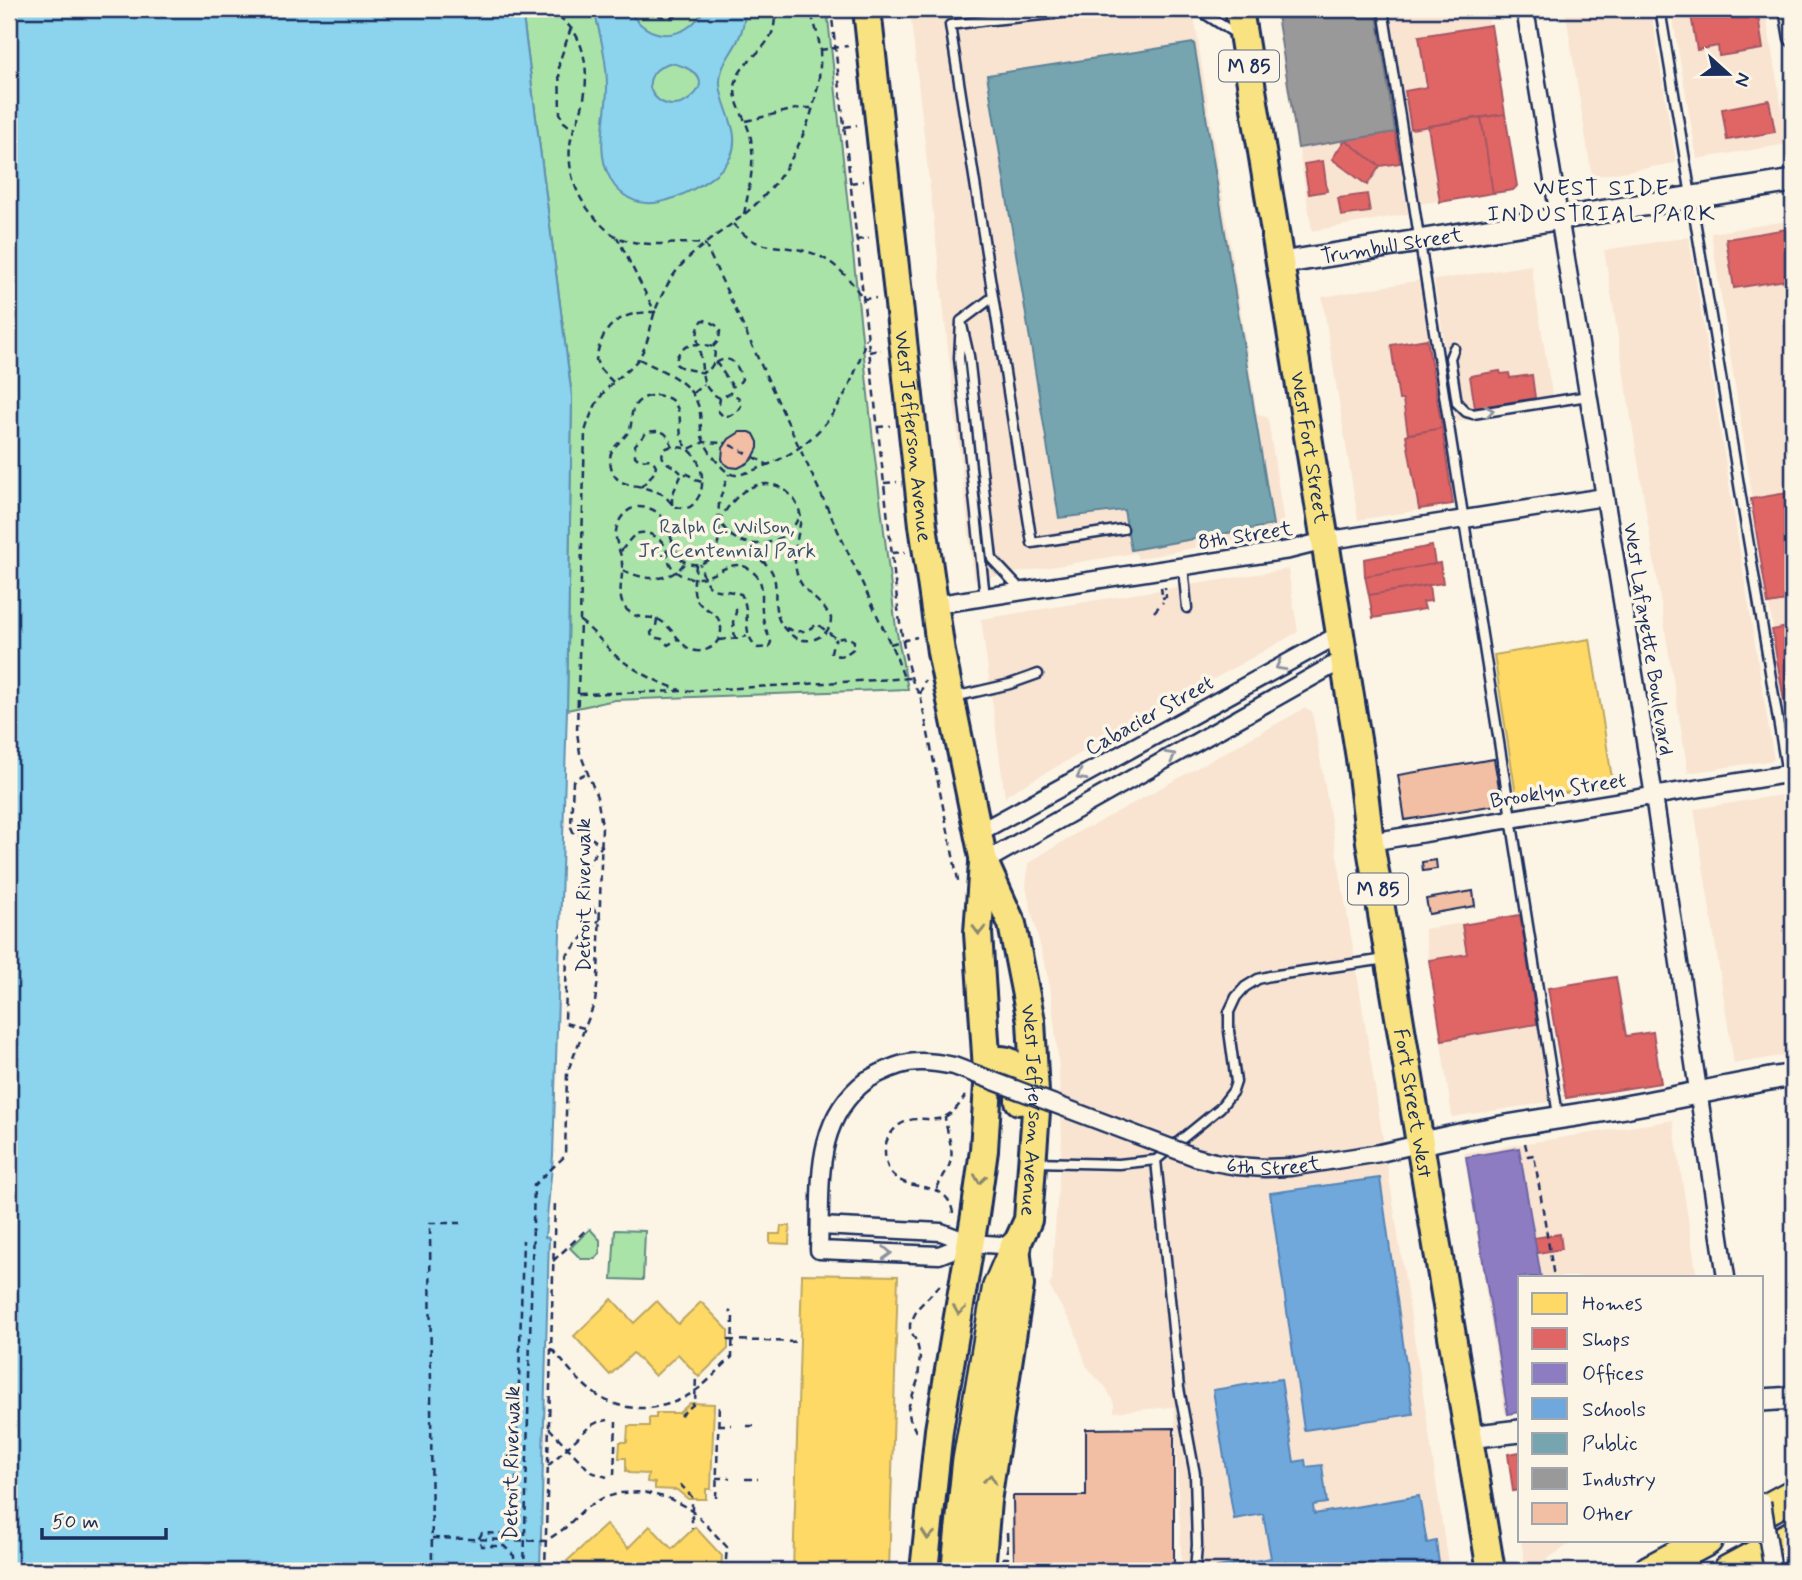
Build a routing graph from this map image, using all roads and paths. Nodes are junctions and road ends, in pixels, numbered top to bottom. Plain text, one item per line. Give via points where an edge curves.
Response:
1 (549, 9) edge
2 (648, 9) edge
3 (690, 9) edge
4 (775, 9) edge
5 (809, 9) edge
6 (831, 9) edge
7 (867, 9) edge
8 (1032, 9) edge
9 (1086, 9) edge
10 (1197, 9) edge
11 (1239, 9) edge
12 (1383, 9) edge
13 (1525, 9) edge
14 (1660, 9) edge
15 (1788, 9) edge
16 (995, 19) junction
17 (571, 29) junction
18 (1793, 38) edge
19 (1245, 40) junction
20 (848, 46) dead end
21 (835, 48) junction
22 (820, 50) junction
23 (811, 108) junction
24 (746, 121) junction
25 (857, 125) dead end
26 (844, 127) junction
27 (574, 130) junction
28 (863, 181) dead end
29 (1793, 181) edge
30 (850, 183) junction
31 (1692, 196) junction
32 (744, 214) junction
33 (1558, 219) junction
34 (733, 223) junction
35 (617, 237) junction
36 (869, 238) dead end
37 (856, 240) junction
38 (1420, 241) junction
39 (705, 244) junction
40 (1281, 263) junction
41 (993, 297) junction
42 (876, 298) dead end
43 (863, 299) junction
44 (655, 312) junction
45 (961, 321) junction
46 (867, 335) junction
47 (698, 344) junction
48 (713, 347) junction
49 (1454, 348) dead end
50 (881, 350) dead end
51 (869, 352) junction
52 (639, 359) junction
53 (715, 362) junction
54 (701, 372) junction
55 (613, 383) junction
56 (705, 384) junction
57 (733, 387) junction
58 (693, 393) junction
59 (730, 393) junction
60 (1588, 396) junction
61 (720, 398) junction
62 (890, 426) dead end
63 (877, 427) junction
64 (704, 442) junction
65 (672, 446) junction
66 (800, 449) junction
67 (689, 450) junction
68 (768, 465) junction
69 (682, 474) junction
70 (729, 474) junction
71 (702, 482) junction
72 (897, 482) dead end
73 (884, 483) junction
74 (641, 487) junction
75 (1604, 497) junction
76 (673, 505) junction
77 (800, 512) junction
78 (1465, 519) junction
79 (719, 520) junction
80 (1124, 529) dead end
81 (1325, 541) junction
82 (675, 549) junction
83 (715, 550) junction
84 (666, 551) junction
85 (620, 552) junction
86 (905, 552) dead end
87 (892, 553) junction
88 (685, 562) junction
89 (698, 564) junction
90 (1183, 566) junction
91 (622, 570) junction
92 (676, 573) junction
93 (704, 578) junction
94 (694, 579) junction
95 (1163, 587) dead end
96 (1023, 591) junction
97 (985, 597) junction
98 (736, 605) dead end
99 (933, 605) junction
100 (1188, 608) dead end
101 (1154, 612) dead end
102 (657, 619) junction
103 (580, 621) junction
104 (783, 626) junction
105 (827, 632) junction
106 (748, 635) junction
107 (917, 637) dead end
108 (679, 638) junction
109 (735, 639) junction
110 (837, 639) junction
111 (719, 640) junction
112 (904, 640) junction
113 (890, 644) junction
114 (1342, 647) junction
115 (1038, 674) dead end
116 (904, 678) junction
117 (911, 678) junction
118 (685, 691) junction
119 (579, 694) junction
120 (950, 698) junction
121 (587, 772) junction
122 (1790, 773) edge
123 (1654, 796) junction
124 (1511, 818) junction
125 (947, 823) dead end
126 (978, 833) junction
127 (1370, 842) junction
128 (602, 846) junction
129 (984, 862) junction
130 (600, 919) junction
131 (1389, 959) junction
132 (584, 1028) junction
133 (1793, 1075) edge
134 (978, 1088) junction
135 (1698, 1092) junction
136 (945, 1117) junction
137 (1559, 1118) junction
138 (1524, 1139) dead end
139 (1419, 1144) junction
140 (1156, 1160) junction
141 (1031, 1162) junction
142 (937, 1189) junction
143 (1029, 1200) junction
144 (555, 1201) dead end
145 (952, 1220) dead end
146 (461, 1223) dead end
147 (820, 1226) junction
148 (588, 1228) dead end
149 (523, 1240) dead end
150 (970, 1243) junction
151 (1016, 1246) junction
152 (553, 1261) junction
153 (1554, 1276) edge
154 (1726, 1276) edge
155 (944, 1279) dead end
156 (729, 1311) dead end
157 (728, 1340) dead end
158 (800, 1342) dead end
159 (551, 1348) junction
160 (696, 1375) dead end
161 (1793, 1398) edge
162 (1764, 1400) edge
163 (719, 1405) dead end
164 (680, 1416) dead end
165 (608, 1420) dead end
166 (616, 1422) dead end
167 (718, 1425) junction
168 (731, 1425) dead end
169 (747, 1426) dead end
170 (759, 1426) dead end
171 (549, 1428) junction
172 (1518, 1431) edge
173 (917, 1435) dead end
174 (1469, 1437) junction
175 (568, 1448) junction
176 (548, 1466) junction
177 (614, 1475) dead end
178 (607, 1478) dead end
179 (716, 1478) junction
180 (730, 1478) dead end
181 (745, 1479) dead end
182 (758, 1479) dead end
183 (680, 1484) dead end
184 (1793, 1495) edge
185 (716, 1498) dead end
186 (1764, 1511) edge
187 (1764, 1515) edge
188 (692, 1530) dead end
189 (1793, 1536) edge
190 (432, 1538) junction
191 (478, 1539) junction
192 (522, 1541) junction
193 (546, 1541) junction
194 (1703, 1542) edge
195 (721, 1565) dead end
196 (794, 1567) dead end
197 (432, 1571) edge
198 (514, 1571) edge
199 (524, 1571) edge
200 (545, 1571) edge
201 (725, 1571) edge
202 (923, 1571) edge
203 (957, 1571) edge
204 (981, 1571) edge
205 (1195, 1571) edge
206 (1491, 1571) edge
207 (1649, 1571) edge
208 (1728, 1571) edge
209 (1773, 1571) edge

1 - 17 path
2 - 3 path via 657,16 673,18
4 - 24 path via 768,40 742,68 735,85
5 - 22 path, Detroit Riverwalk
6 - 21 path
7 - 99 main road, West Jefferson Avenue
8 - 16 lane
9 - 16 lane
10 - 19 lane
11 - 19 main road, M 85
12 - 38 lane
13 - 33 street, West Lafayette Boulevard
14 - 31 lane
15 - 18 street
16 - 41 lane via 950,25
17 - 27 path via 582,48 586,81
17 - 27 path via 559,63 560,113
19 - 40 main road, M 85
20 - 21 path
21 - 22 path
21 - 26 path
22 - 23 path, Detroit Riverwalk
23 - 24 path
23 - 32 path, Detroit Riverwalk via 789,164
24 - 32 path via 753,170
25 - 26 path
26 - 30 path
27 - 35 path via 570,154 577,192 590,212
28 - 30 path
29 - 31 street, Trumbull Street
30 - 37 path
31 - 33 street, Trumbull Street
31 - 122 lane
32 - 34 path, Detroit Riverwalk
33 - 38 street, Trumbull Street
33 - 60 street, West Lafayette Boulevard
34 - 39 path, Detroit Riverwalk
34 - 43 path via 745,237 764,246 800,250 828,260
35 - 39 path via 635,242
35 - 44 path
36 - 37 path
37 - 43 path
38 - 40 street, Trumbull Street
38 - 78 lane
39 - 44 path, Detroit Riverwalk via 675,273
39 - 66 path
40 - 81 main road, West Fort Street / M 85
41 - 45 lane
41 - 80 lane via 1032,543
42 - 43 path
43 - 46 path
44 - 52 path, Detroit Riverwalk
44 - 55 path via 621,318 604,334 596,360
45 - 96 lane via 992,559
45 - 97 lane via 960,358
46 - 51 path
46 - 66 path via 845,396
47 - 48 path
47 - 48 path via 699,325 706,320 720,331
47 - 54 path
47 - 54 path via 679,351 676,364
48 - 53 path
49 -> 60 lane via 1450,358 1457,403 1466,412
50 - 51 path
51 - 63 path
52 - 55 path, Detroit Riverwalk
52 - 58 path
53 - 54 path
53 - 57 path
53 - 57 path via 734,362 741,379
54 - 56 path
55 - 103 path, Detroit Riverwalk via 596,403 585,432
56 - 58 path
56 - 61 path
57 - 59 path
58 - 64 path
59 - 61 path
59 - 61 path via 742,403 729,416 718,411
60 - 75 street, West Lafayette Boulevard
62 - 63 path
63 - 73 path
64 - 67 path
64 - 68 path via 728,444
64 - 70 path
65 - 67 path
65 - 69 path via 664,449 662,457
65 - 74 path via 659,431 647,432 638,440 635,456 649,458 656,466
66 - 68 path
66 - 113 path
67 - 71 path via 697,459
67 - 74 path via 673,401 655,395 640,400 633,408 630,428 613,447 610,465 619,481
68 - 70 path
69 - 71 path
69 - 76 path via 671,495
70 - 79 path
71 - 76 path via 692,506
72 - 73 path
73 - 87 path
74 - 76 path via 663,494
75 - 78 street, 8th Street
75 - 123 street, West Lafayette Boulevard
77 - 79 path via 787,534 765,543 741,541
77 - 79 path via 785,489 760,485 741,494
77 - 105 path via 794,562 797,576 829,615
78 - 81 street, 8th Street
78 - 124 lane
79 - 83 path
81 - 90 street, 8th Street
81 - 114 main road, West Fort Street / M 85
82 - 84 path
82 - 85 path via 664,519 639,507 629,510 618,525
82 - 88 path
83 - 89 path
83 - 104 path via 755,557 769,568
84 - 85 path via 658,538 639,533
84 - 92 path
85 - 91 path
86 - 87 path
87 - 112 path
88 - 89 path
88 - 92 path
89 - 93 path
89 - 94 path
90 - 96 street, 8th Street
90 - 100 lane
91 - 92 path via 654,578
91 - 102 path via 620,597 625,609
92 - 94 path
93 - 94 path
93 - 106 path via 710,588 741,594
93 - 106 path via 738,564 758,576 771,645 758,648
94 - 111 path via 696,600 719,620
95 - 101 path via 1166,597
96 - 97 street, 8th Street
97 - 99 street, 8th Street
98 - 109 path
99 - 120 main road, West Jefferson Avenue
102 - 108 path
102 - 108 path via 652,637 668,645
103 - 118 path via 629,666
103 - 119 path, Detroit Riverwalk
104 - 105 path via 800,632 817,624
104 - 105 path via 793,638 805,640
105 - 110 path
106 - 109 path
107 - 112 path
108 - 111 path via 689,648 702,651
109 - 111 path
110 - 110 path via 833,654 842,656 853,649 848,637
112 - 113 path
112 - 117 path
113 - 116 path
114 -> 126 street, Cabacier Street
114 - 127 main road, Fort Street West / M 85
129 -> 114 street
115 - 120 lane
116 - 117 path
116 - 118 path
117 - 125 path via 920,694
118 - 119 path
119 - 121 path, Detroit Riverwalk via 580,753
120 - 126 main road, West Jefferson Avenue
121 - 128 path, Detroit Riverwalk via 600,809
121 - 128 path via 573,781 570,827
122 - 123 street, Brooklyn Street
123 - 124 street, Brooklyn Street
123 - 135 street, West Lafayette Boulevard
124 - 127 street, Brooklyn Street
124 - 137 lane
126 - 129 main road, West Jefferson Avenue
127 - 131 main road, Fort Street West / M 85
128 - 130 path, Detroit Riverwalk
128 - 130 path via 587,864 583,881 586,898
129 -> 134 main road, West Jefferson Avenue via 978,933
129 - 141 main road, West Jefferson Avenue via 1012,924 1031,1021 1035,1111
130 - 132 path, Detroit Riverwalk via 598,991
130 - 132 path via 567,958 565,1024
131 - 139 main road, Fort Street West / M 85
131 - 140 lane via 1270,976 1245,987 1228,1018 1236,1082 1228,1101
132 - 192 path, Detroit Riverwalk via 568,1073 565,1156 534,1185
133 - 135 street, 6th Street
134 - 136 path
134 - 143 main road via 998,1060 1014,1064 1019,1074 1020,1162
134 -> 150 main road, West Jefferson Avenue via 984,1150
135 - 137 street, 6th Street
135 - 154 street, West Lafayette Boulevard
136 - 142 path via 951,1159
136 - 142 path via 900,1124 884,1148 890,1172 898,1180
137 - 139 street, 6th Street
138 - 153 path via 1528,1156 1534,1155
139 - 147 street, 6th Street, bridge via 1291,1167 1237,1166 1195,1157 954,1066 908,1063 855,1088 835,1115 821,1165
139 - 174 main road, Fort Street West / M 85
140 - 141 lane
140 - 205 lane via 1179,1388 1195,1474
141 - 143 main road, West Jefferson Avenue
142 - 145 path via 951,1205
143 - 151 main road, West Jefferson Avenue via 1028,1220
144 - 152 path
146 - 190 path via 430,1223
147 - 150 street via 941,1231
147 -> 150 street, 6th Street via 819,1250 939,1255
148 - 152 path
149 - 191 path via 515,1524 505,1534 482,1533
150 - 151 street
150 -> 202 main road, West Jefferson Avenue via 939,1430
151 - 203 highway via 998,1288 968,1463
204 -> 151 main road, West Jefferson Avenue via 987,1501 1020,1285
152 - 159 path
155 - 173 path via 910,1324 920,1356 908,1408
156 - 159 path via 733,1315 732,1357 690,1395 662,1405 632,1407 604,1399
157 - 158 path, bridge
159 - 171 path
160 - 164 path, bridge via 695,1403
161 - 162 street
163 - 167 path
165 - 175 path via 593,1424
166 - 177 path
167 - 168 path
167 - 179 path
169 - 170 path
171 - 175 path
171 - 176 path
172 - 174 street
174 - 206 main road, Fort Street West / M 85
175 - 176 path
175 - 178 path via 591,1472
176 - 193 path
179 - 180 path
179 - 185 path
181 - 182 path
183 - 188 path, bridge via 692,1497
184 - 186 highway
187 - 209 street, bridge
189 - 208 highway
190 - 191 path
190 - 197 path
191 - 192 path
191 - 198 path via 482,1546 504,1546 514,1556
192 - 193 path
192 - 199 path, Detroit Riverwalk
193 - 200 path
193 - 201 path via 603,1498 648,1492 678,1502 700,1519 727,1547
194 - 207 highway
195 - 196 path, bridge

